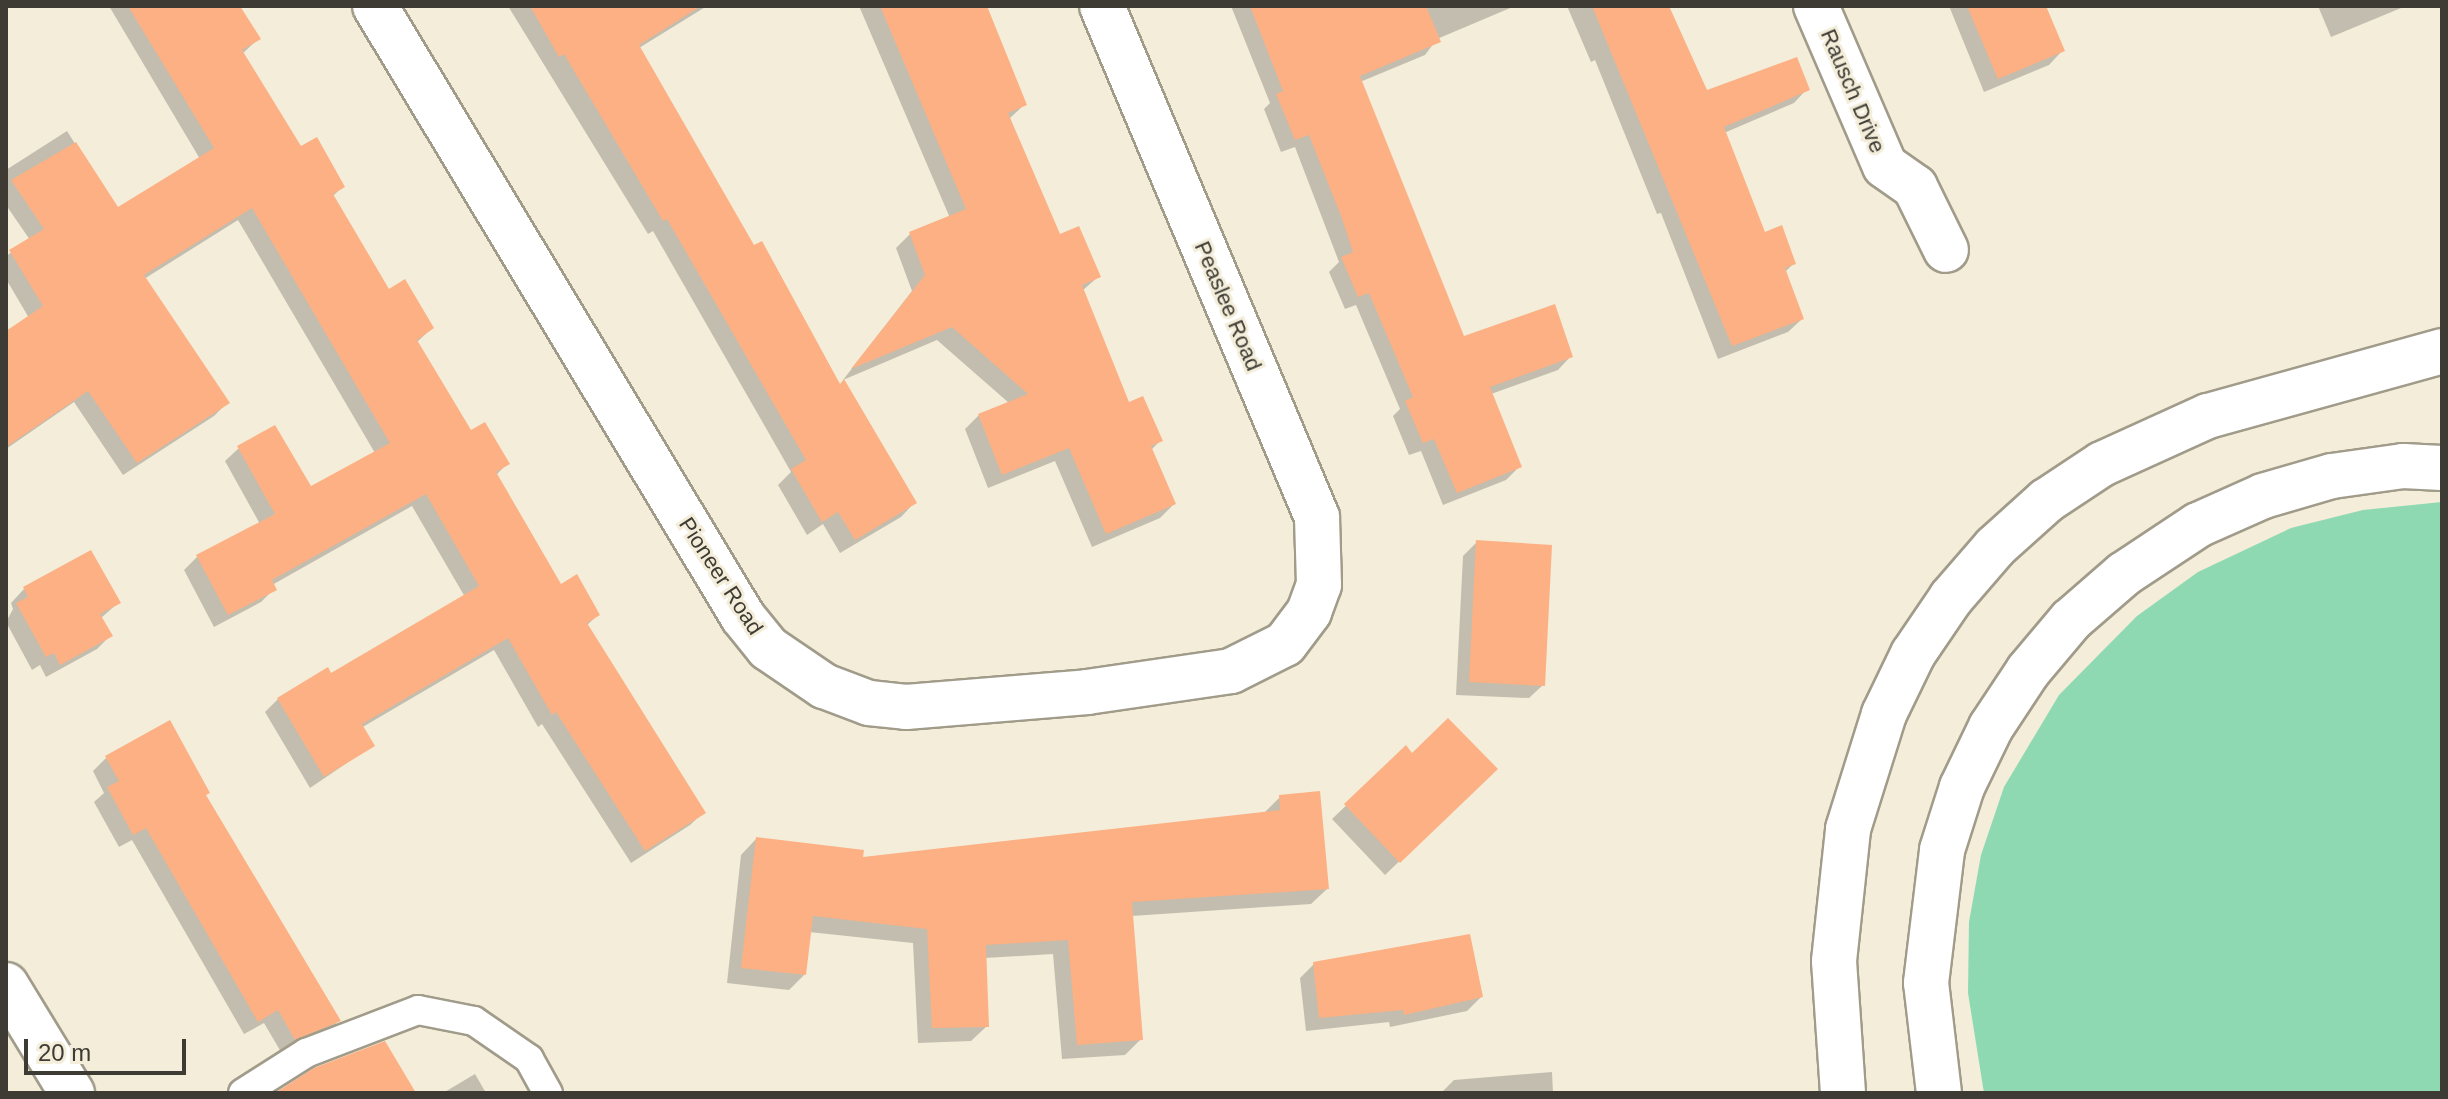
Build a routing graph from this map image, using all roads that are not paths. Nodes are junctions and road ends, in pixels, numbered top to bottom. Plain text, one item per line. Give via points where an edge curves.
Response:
1 (375, 6) edge
2 (1102, 6) edge
3 (1816, 6) edge
4 (1946, 250) dead end
5 (2442, 351) edge
6 (2442, 468) edge
7 (1309, 612) joint
8 (6, 985) edge
9 (72, 1093) edge
10 (243, 1093) edge
11 (548, 1093) edge
12 (1843, 1093) edge
13 (1939, 1093) edge

1 - 7 main road, Pioneer Road via 743,617 791,666 869,703 906,707 1087,692 1256,663 1285,644
2 - 7 main road, Peaslee Road via 1317,517 1319,585
3 - 4 main road, Rausch Drive via 1885,166 1915,187
5 - 12 main road via 2208,416 2102,464 2036,510 1951,598 1913,654 1884,714 1848,829 1834,961
6 - 13 main road via 2403,466 2332,476 2263,496 2198,525 2124,574 2071,620 2028,671 1980,751 1942,850 1926,983
8 - 9 main road
10 - 11 lane via 306,1053 418,1010 474,1021 529,1059

